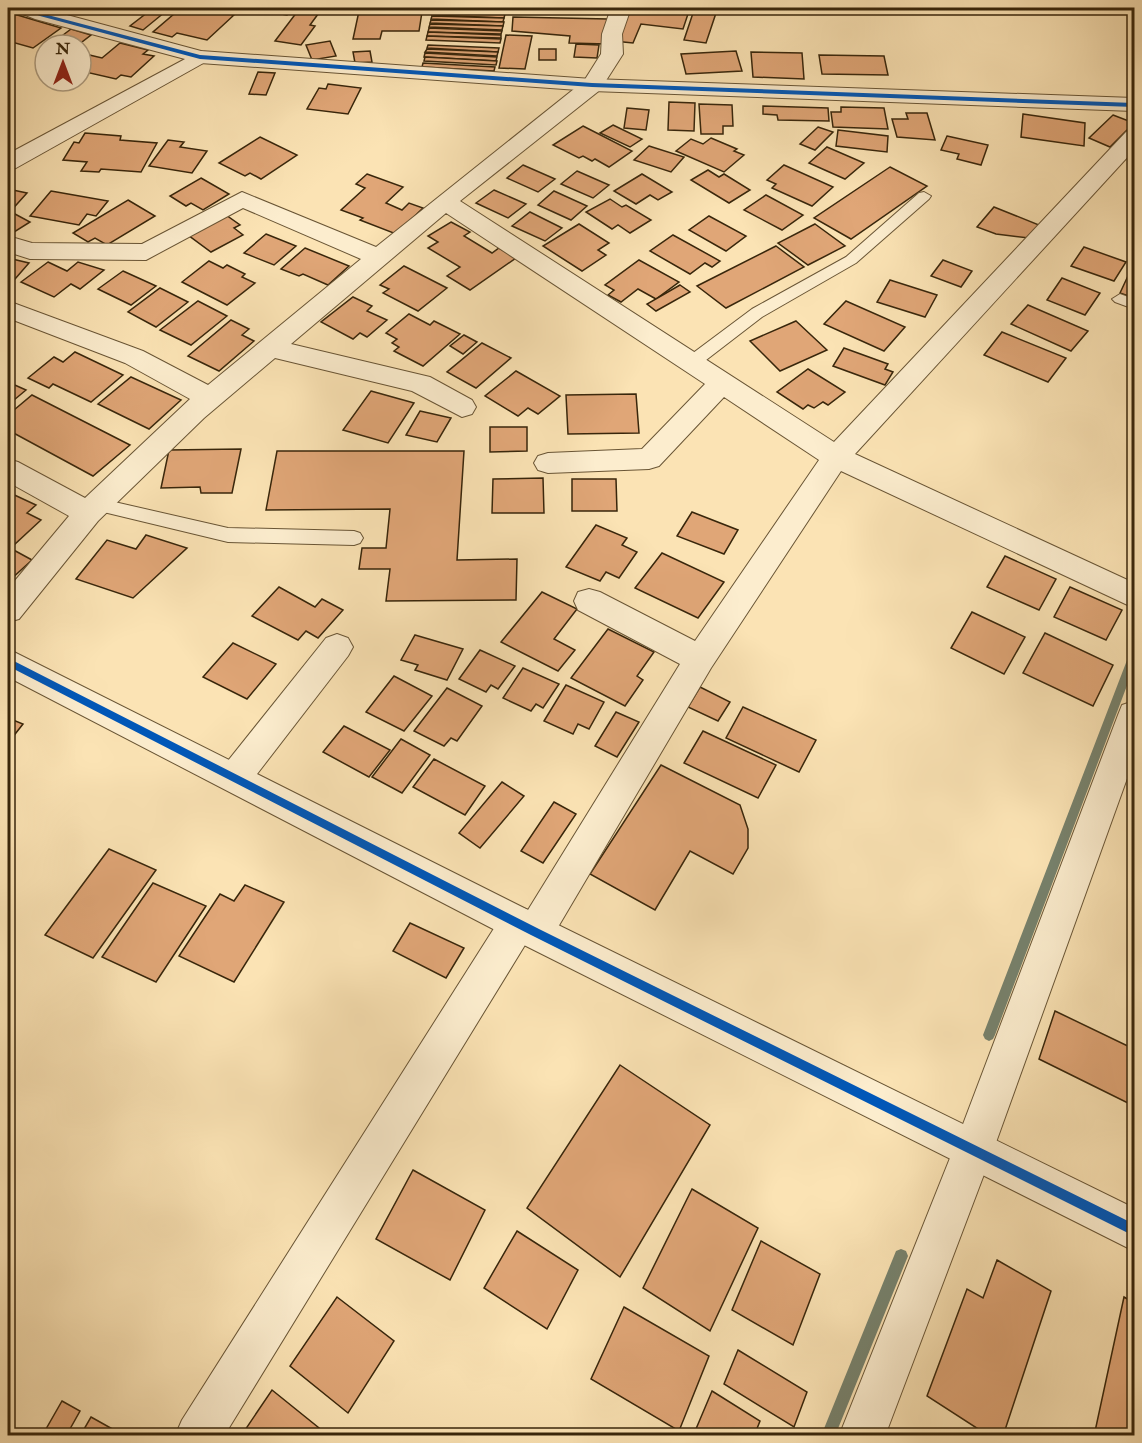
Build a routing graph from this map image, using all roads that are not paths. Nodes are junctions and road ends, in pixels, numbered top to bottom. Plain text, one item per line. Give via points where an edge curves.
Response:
1 (25, 8) edge
2 (621, 8) edge
3 (200, 57) junction
4 (592, 85) junction
5 (1134, 105) edge
6 (1134, 137) edge
7 (8, 163) edge
8 (924, 196) dead end
9 (445, 202) junction
10 (8, 244) edge
11 (379, 257) junction
12 (8, 309) edge
13 (270, 348) junction
14 (691, 363) junction
15 (722, 383) junction
16 (210, 398) junction
17 (462, 407) dead end
18 (836, 458) junction
19 (548, 463) dead end
20 (8, 469) edge
21 (92, 508) junction
22 (354, 538) dead end
23 (1134, 596) edge
24 (590, 601) dead end
25 (8, 610) edge
26 (337, 646) dead end
27 (699, 659) junction
28 (8, 662) edge
29 (1134, 715) edge
30 (235, 777) junction
31 (526, 927) junction
32 (974, 1148) junction
33 (1134, 1230) edge
34 (198, 1436) edge
35 (862, 1436) edge

1 - 3 street
2 - 4 street via 612,34 612,54
3 - 4 street
3 - 7 street
4 - 5 street
4 - 9 street
6 - 18 street
8 - 14 lane via 851,260 757,313
9 - 11 street
9 - 14 street
10 - 11 street via 30,251 146,252 242,199
11 - 13 street
12 - 16 street via 134,357
13 - 16 street
13 - 17 street via 420,384
14 - 15 street
15 - 18 street
15 - 19 street via 649,459
16 - 21 street
18 - 23 street
18 - 27 street
20 - 21 street
21 - 22 lane via 228,535
21 - 25 street
24 - 27 street
26 - 30 street
27 - 31 street
28 - 30 street
29 - 32 street
30 - 31 street
31 - 32 street
31 - 34 street
32 - 33 street
32 - 35 street

